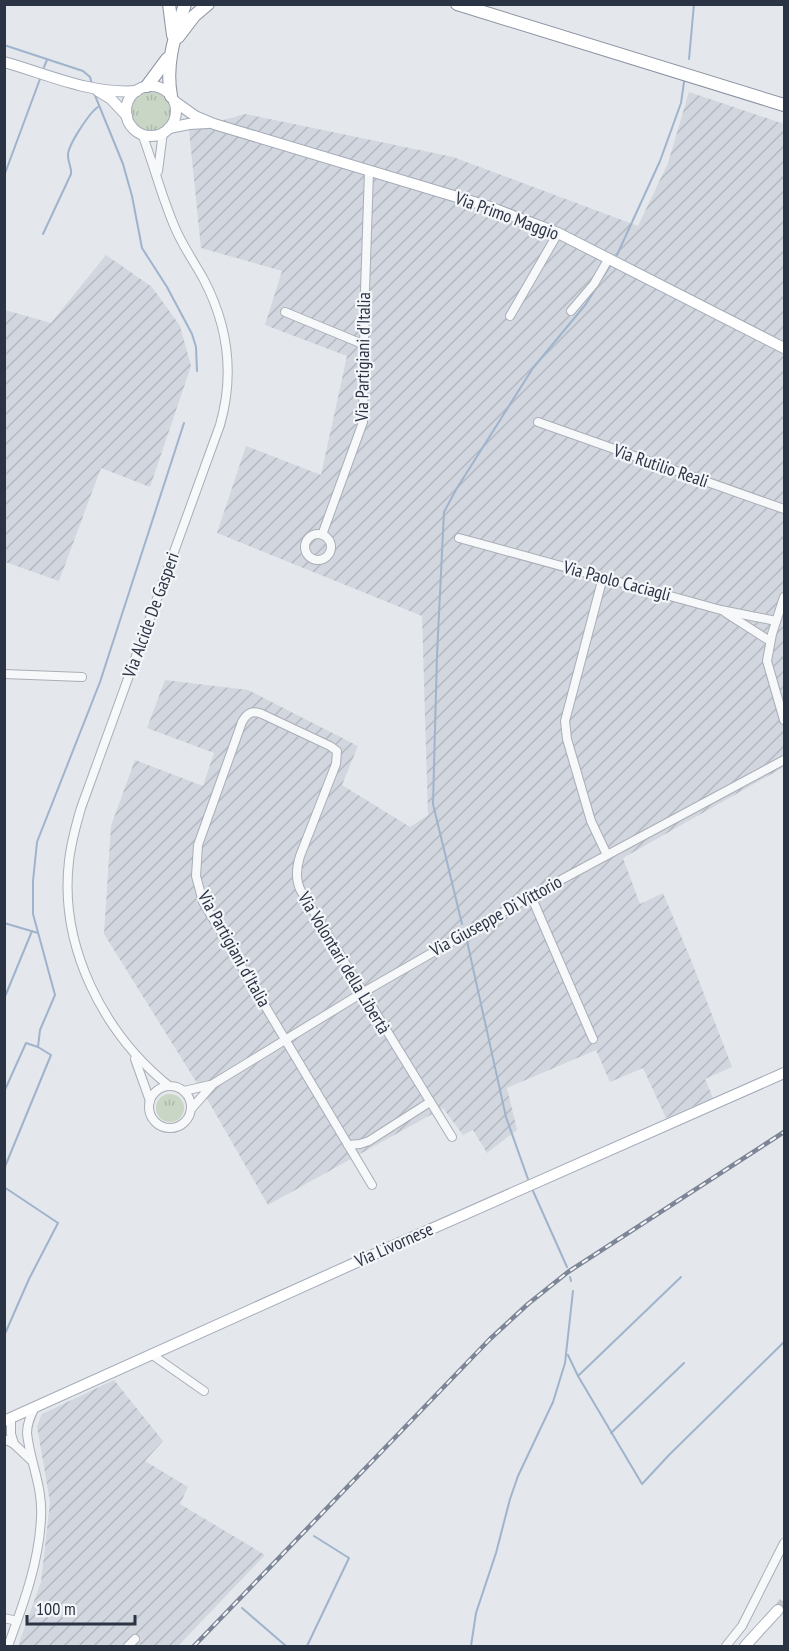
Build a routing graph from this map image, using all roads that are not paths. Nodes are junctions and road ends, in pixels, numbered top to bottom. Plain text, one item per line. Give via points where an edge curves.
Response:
1 (169, 4) edge
2 (185, 4) edge
3 (208, 4) edge
4 (457, 4) edge
5 (485, 4) edge
6 (173, 43) junction
7 (169, 56) junction
8 (4, 62) edge
9 (90, 87) junction
10 (142, 89) junction
11 (784, 97) edge
12 (172, 99) junction
13 (784, 105) edge
14 (127, 117) junction
15 (214, 124) junction
16 (166, 130) junction
17 (142, 134) junction
18 (369, 171) junction
19 (158, 178) junction
20 (558, 233) junction
21 (609, 258) junction
22 (571, 310) dead end
23 (285, 312) dead end
24 (510, 316) dead end
25 (365, 345) junction
26 (784, 348) edge
27 (538, 422) dead end
28 (784, 509) edge
29 (322, 535) dead end
30 (459, 538) dead end
31 (603, 577) junction
32 (784, 597) edge
33 (721, 610) junction
34 (776, 621) junction
35 (770, 641) junction
36 (4, 674) edge
37 (82, 677) dead end
38 (784, 720) edge
39 (330, 746) joint
40 (784, 760) edge
41 (607, 855) junction
42 (531, 896) junction
43 (362, 993) junction
44 (593, 1039) dead end
45 (286, 1040) junction
46 (131, 1050) junction
47 (784, 1073) edge
48 (213, 1084) junction
49 (169, 1086) junction
50 (184, 1091) junction
51 (150, 1101) junction
52 (430, 1102) junction
53 (192, 1108) junction
54 (452, 1137) dead end
55 (348, 1145) junction
56 (372, 1185) dead end
57 (151, 1354) junction
58 (204, 1391) dead end
59 (36, 1407) junction
60 (8, 1420) edge
61 (27, 1433) junction
62 (4, 1439) edge
63 (15, 1444) junction
64 (33, 1461) junction
65 (784, 1543) edge
66 (778, 1610) dead end
67 (4, 1618) edge
68 (17, 1622) junction
69 (135, 1639) dead end
70 (8, 1647) edge
71 (128, 1647) edge
72 (726, 1647) edge
73 (745, 1647) edge

1 - 6 highway
2 - 6 highway
3 - 6 highway
4 - 13 highway
5 - 11 highway
6 - 7 highway
7 - 10 highway via 160,72
7 - 12 highway
8 - 9 main road
9 - 10 main road via 108,91
9 - 14 main road via 111,99
10 - 12 main road via 160,88
10 - 14 main road via 128,103
12 - 15 main road, Via Primo Maggio
12 - 16 main road via 175,115
14 - 17 main road
15 - 16 main road, Via Primo Maggio via 189,124
15 - 18 main road, Via Primo Maggio
16 - 17 main road
16 - 19 street, Via Alcide De Gasperi
17 - 19 street, Via Alcide De Gasperi
18 - 20 main road, Via Primo Maggio via 487,206
18 - 25 street, Via Partigiani d'Italia
19 - 46 street, Via Alcide De Gasperi via 177,232 220,315 229,374 220,425 88,788 69,860 68,897 76,951 96,996
20 - 21 main road, Via Primo Maggio
20 - 24 street
21 - 22 street via 589,291
21 - 26 main road, Via Primo Maggio
23 - 25 street
25 - 29 street, Via Partigiani d'Italia via 363,422
27 - 28 street, Via Rutilio Reali
30 - 31 street, Via Paolo Caciagli
31 - 33 street, Via Paolo Caciagli
31 - 41 street via 565,721 591,820
32 - 34 street
33 - 34 street, Via Paolo Caciagli
33 - 35 street
34 - 35 street
35 - 38 street via 768,667
36 - 37 street
39 - 43 street, Via Volontari della Libertà via 337,751 337,760 300,856 297,882
39 - 45 street, Via Partigiani d'Italia via 262,714 248,714 196,855 196,876 203,902
40 - 41 street, Via Giuseppe Di Vittorio
41 - 42 street, Via Giuseppe Di Vittorio
42 - 43 street, Via Giuseppe Di Vittorio
42 - 44 street
43 - 45 street, Via Giuseppe Di Vittorio
43 - 52 street, Via Volontari della Libertà
45 - 48 street, Via Giuseppe Di Vittorio
45 - 55 street, Via Partigiani d'Italia
46 - 49 street, Via Alcide De Gasperi
46 - 51 street, Via Alcide De Gasperi
47 - 57 main road, Via Livornese
48 - 50 street, Via Giuseppe Di Vittorio
48 - 53 street, Via Giuseppe Di Vittorio
49 - 50 street
49 - 51 street via 159,1089
50 - 53 street
51 - 53 street via 150,1115 164,1128 183,1125
52 - 54 street, Via Volontari della Libertà
52 - 55 street via 369,1141
55 - 56 street, Via Partigiani d'Italia
57 - 58 street
57 - 59 main road, Via Livornese
59 - 60 main road, Via Livornese
59 - 61 street
60 - 61 street via 23,1425
60 - 63 street
61 - 64 street
62 - 63 street
63 - 64 street
64 - 68 street via 40,1491 40,1536
65 - 72 street via 742,1626
66 - 73 main road
67 - 68 street
68 - 70 street
69 - 71 street

